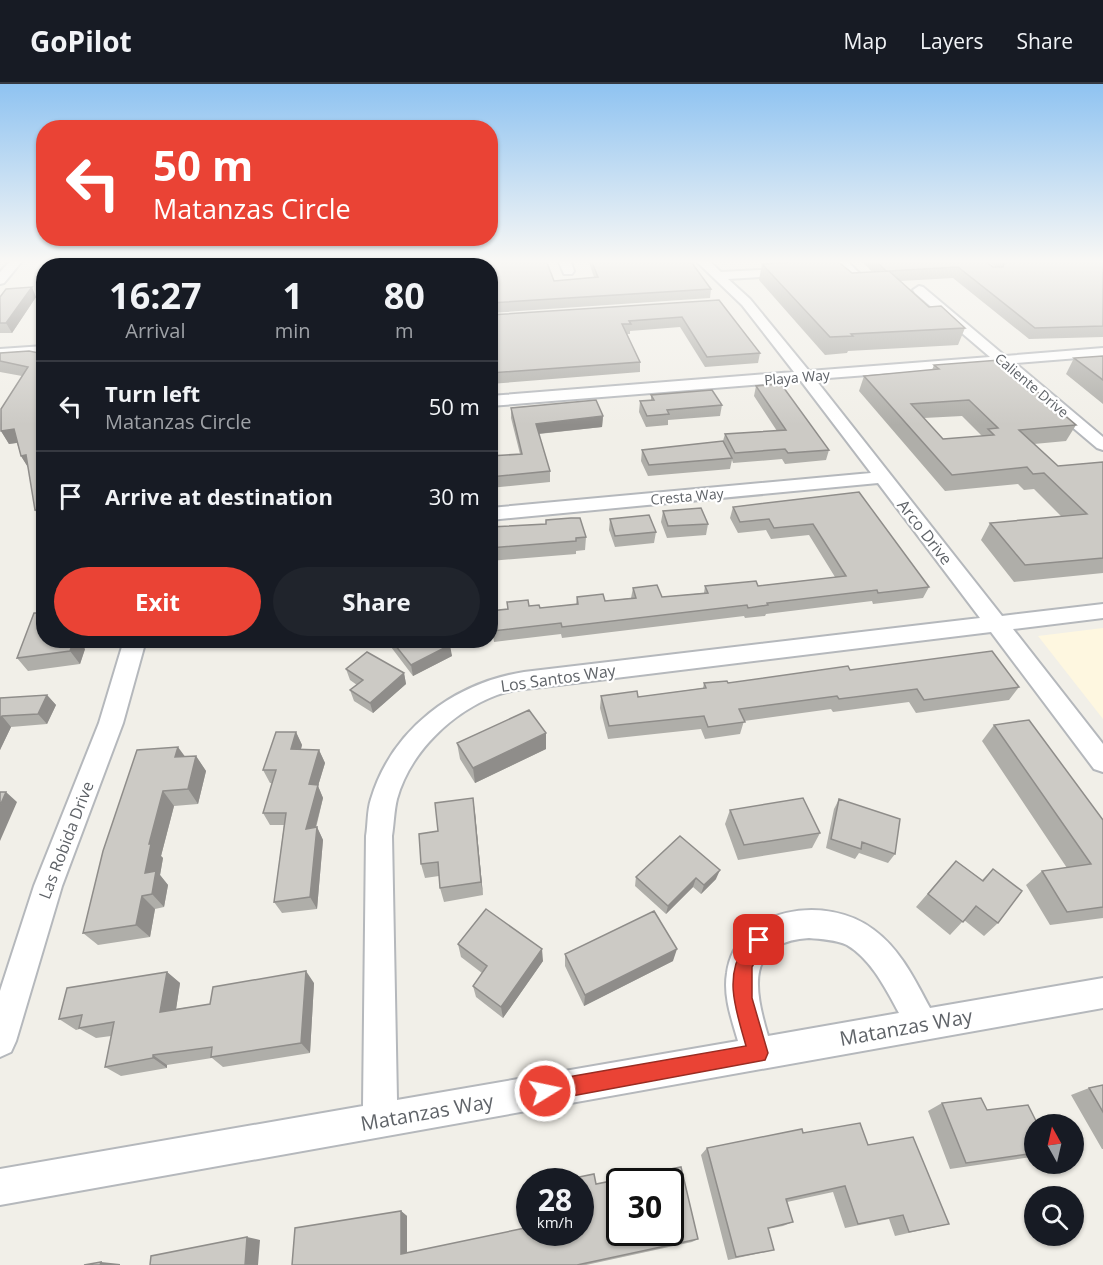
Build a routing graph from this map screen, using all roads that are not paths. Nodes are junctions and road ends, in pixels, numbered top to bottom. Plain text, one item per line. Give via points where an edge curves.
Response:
1 (756, 315) edge
2 (949, 315) edge
3 (967, 315) edge
4 (36, 351) edge
5 (1103, 352) edge
6 (0, 353) edge
7 (1020, 359) junction
8 (1003, 361) junction
9 (805, 376) junction
10 (498, 400) edge
11 (1103, 428) edge
12 (1103, 445) edge
13 (883, 477) junction
14 (498, 513) edge
15 (1103, 611) edge
16 (997, 624) junction
17 (133, 648) edge
18 (1103, 762) edge
19 (1103, 993) edge
20 (922, 1024) junction
21 (0, 1041) edge
22 (758, 1053) junction
23 (380, 1121) junction
24 (0, 1187) edge

1 - 9 street, Arco Drive
2 - 8 street, Caliente Drive
3 - 7 street, Caliente Drive
4 - 6 street
5 - 7 street, Playa Way
7 - 8 street, Playa Way
7 - 11 street, Caliente Drive
8 - 9 street, Playa Way
8 - 12 street, Caliente Drive
9 - 10 street, Playa Way
9 - 13 street, Arco Drive
13 - 14 street, Cresta Way
13 - 16 street, Arco Drive
15 - 16 street, Los Santos Way
16 - 18 street, Arco Drive
16 - 23 street, Los Santos Way via 534,679 494,687 456,705 431,724 401,763 384,799 379,836
17 - 21 street, Las Robida Drive via 111,723 48,886
19 - 20 street, Matanzas Way
20 - 22 street, Matanzas Way
20 - 22 street via 886,962 854,933 817,922 784,926 759,940 743,965 742,998
22 - 23 street, Matanzas Way
23 - 24 street, Matanzas Way

